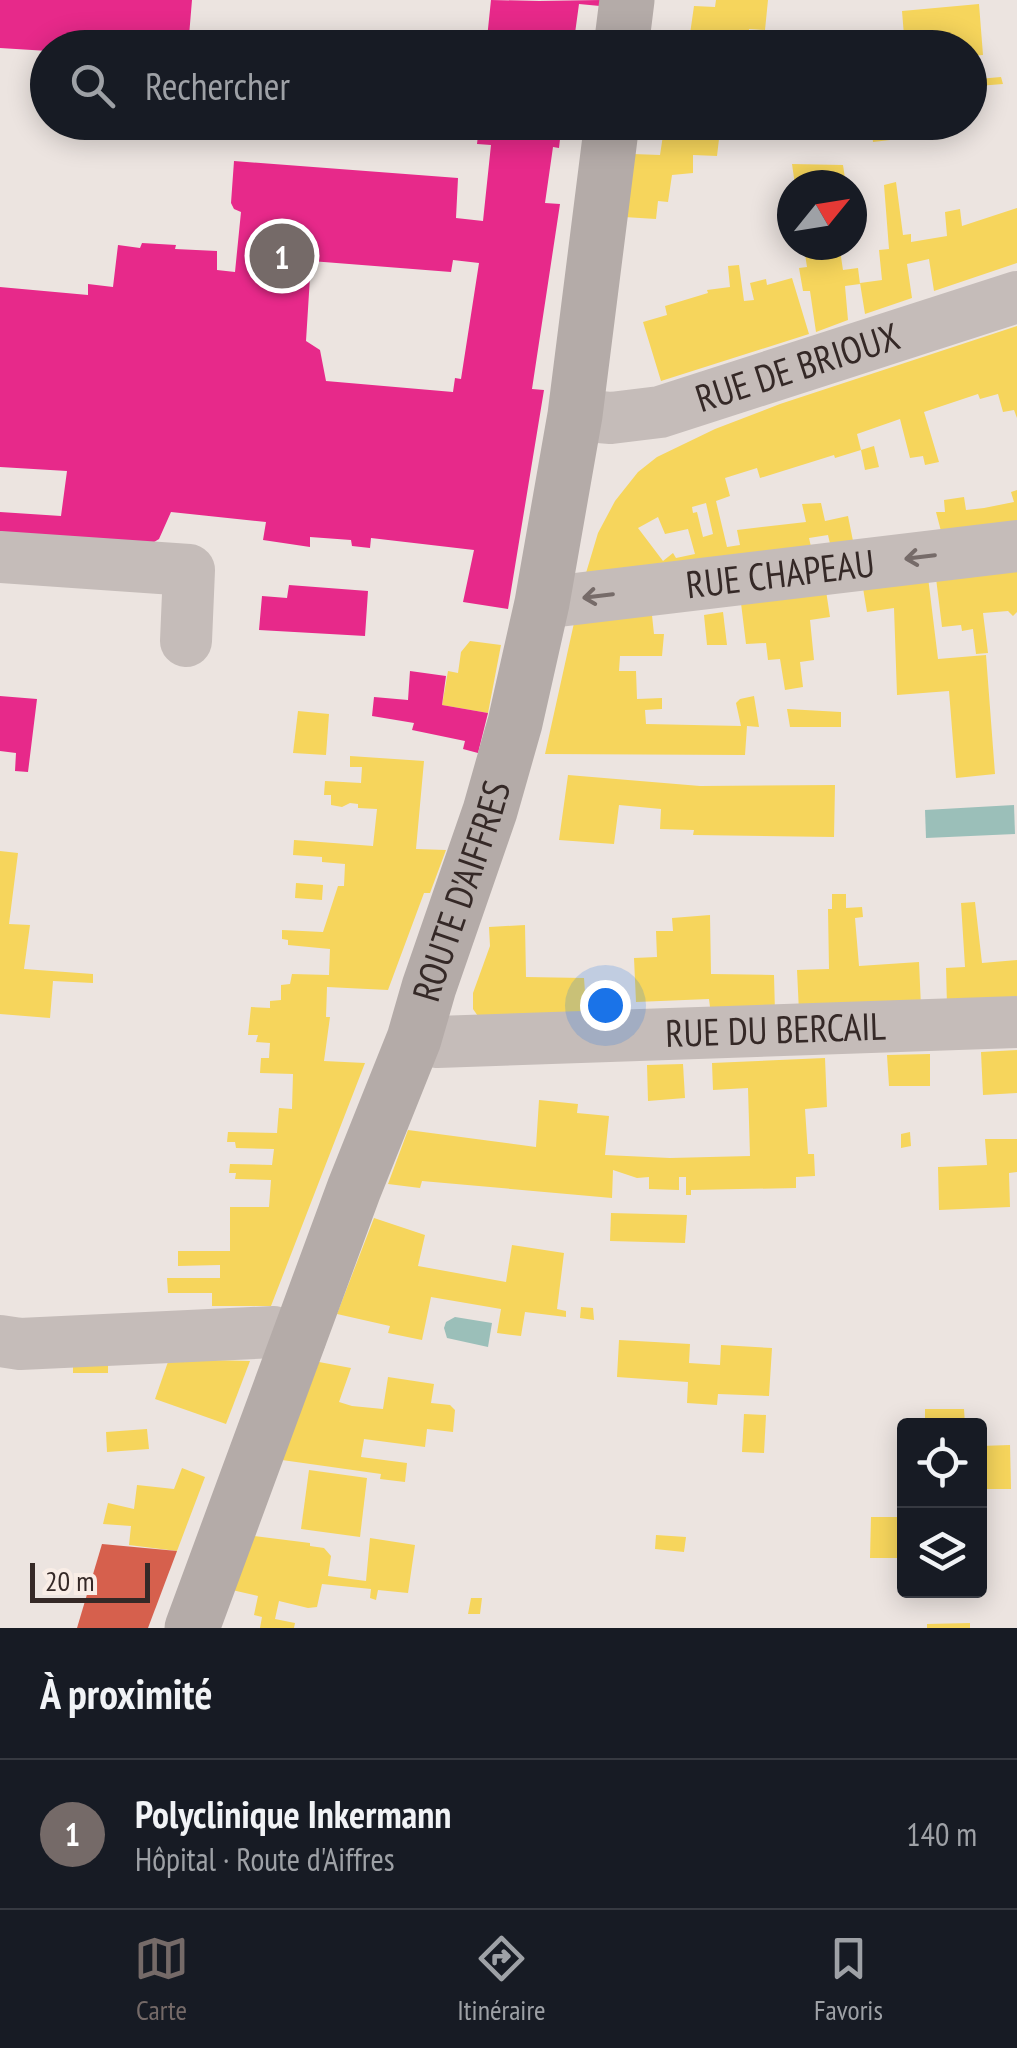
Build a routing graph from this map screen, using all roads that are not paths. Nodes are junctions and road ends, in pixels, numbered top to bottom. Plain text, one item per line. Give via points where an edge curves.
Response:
1 (628, 0) edge
2 (624, 30) edge
3 (610, 140) edge
4 (1017, 296) edge
5 (574, 414) junction
6 (1017, 546) edge
7 (0, 557) edge
8 (542, 603) junction
9 (186, 641) dead end
10 (1017, 1022) edge
11 (414, 1040) junction
12 (300, 1339) junction
13 (0, 1341) edge
14 (192, 1628) edge

1 - 2 main road
3 - 5 main road, ROUTE D'AIFFRES
4 - 5 street, RUE DE BRIOUX via 660,412
5 - 8 main road, ROUTE D'AIFFRES
6 -> 8 street, RUE CHAPEAU
7 - 9 street via 189,570
8 - 11 main road, ROUTE D'AIFFRES via 490,811
10 - 11 street, RUE DU BERCAIL
11 - 12 main road, ROUTE D'AIFFRES
12 - 13 street via 274,1332
12 - 14 main road, ROUTE D'AIFFRES

